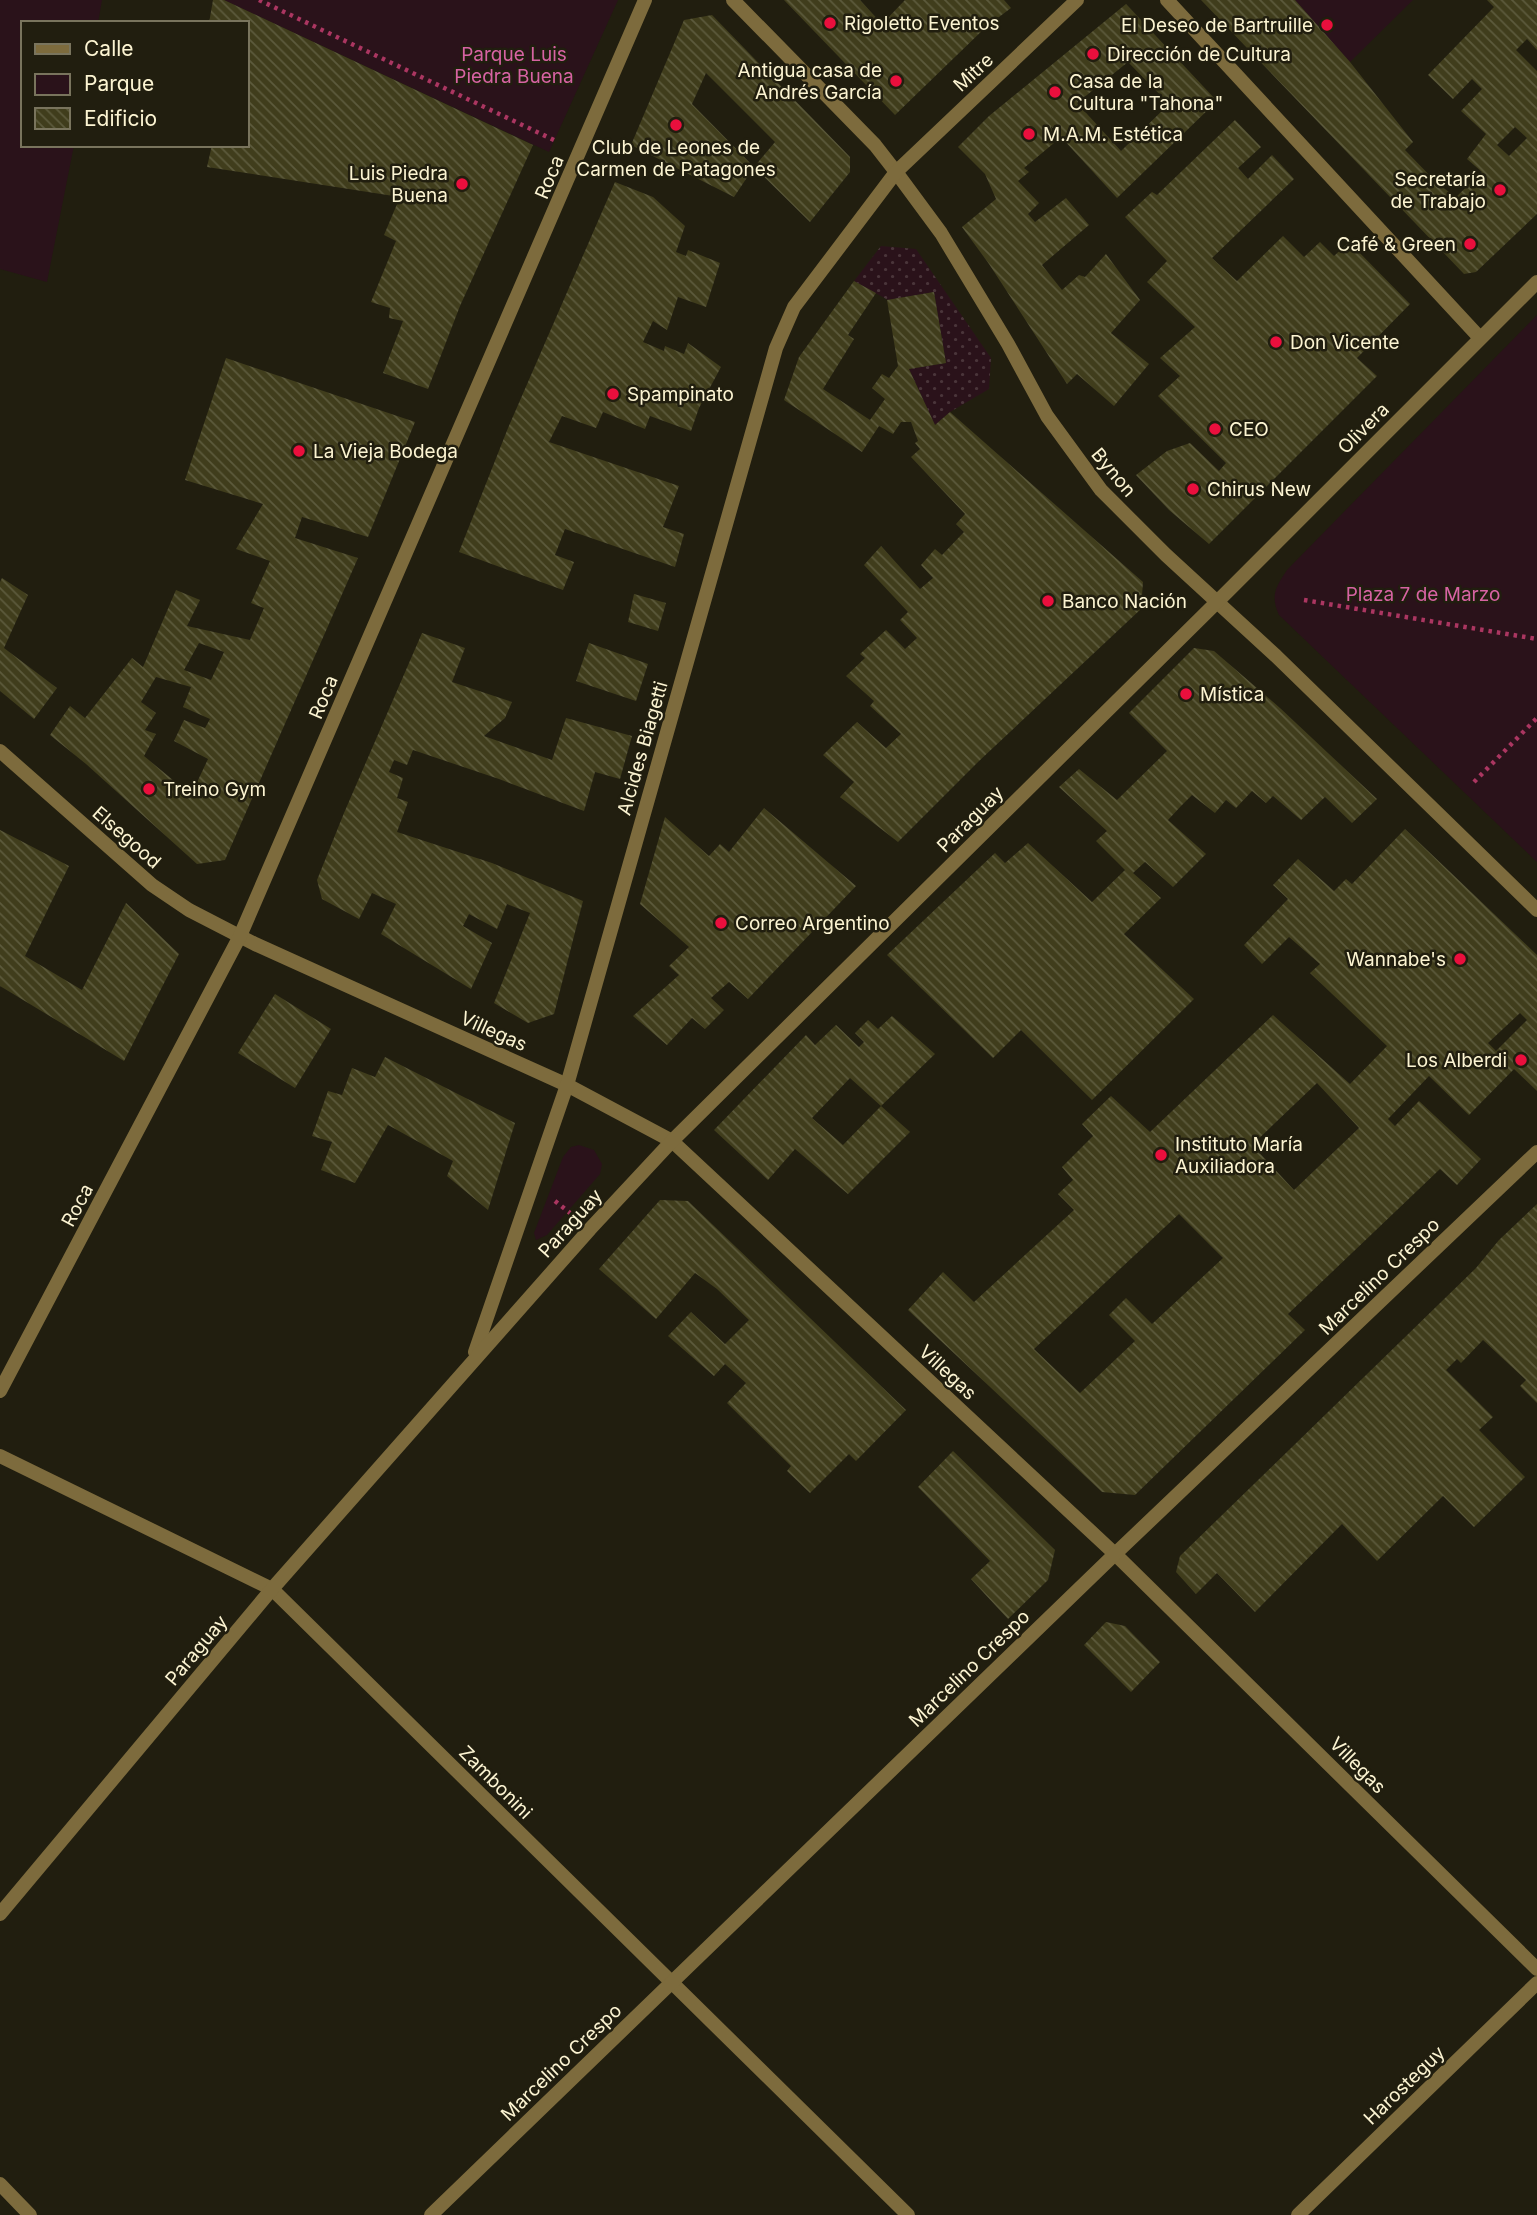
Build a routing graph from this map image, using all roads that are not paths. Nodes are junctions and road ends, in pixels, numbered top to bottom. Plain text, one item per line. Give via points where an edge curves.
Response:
1 (645, 0) edge
2 (733, 0) edge
3 (1077, 0) edge
4 (1167, 0) edge
5 (896, 172) junction
6 (1537, 282) edge
7 (1480, 338) junction
8 (1217, 602) junction
9 (0, 751) edge
10 (1537, 910) edge
11 (240, 936) junction
12 (567, 1085) junction
13 (672, 1141) junction
14 (1537, 1152) edge
15 (473, 1360) junction
16 (0, 1391) edge
17 (0, 1457) edge
18 (1115, 1554) junction
19 (272, 1589) junction
20 (0, 1914) edge
21 (1537, 1969) edge
22 (672, 1982) junction
23 (1537, 1983) edge
24 (0, 2184) edge
25 (30, 2215) edge
26 (431, 2215) edge
27 (908, 2215) edge
28 (1298, 2215) edge

1 - 11 street, Roca
2 - 5 street, Bynon
3 - 5 street, Mitre
4 - 7 street
5 - 8 street, Bynon via 941,233 1047,416 1101,490
5 - 12 street, Alcides Biagetti via 794,307 776,348
6 - 7 street, Olivera
7 - 8 street, Olivera
8 - 10 street, Bynon
8 - 13 street, Paraguay
9 - 11 street, Elsegood via 152,885
11 - 12 street, Villegas
11 - 16 street, Roca
12 - 13 street, Villegas
12 - 15 street, Alcides Biagetti
13 - 15 street, Paraguay
13 - 18 street, Villegas
14 - 18 street, Marcelino Crespo
15 - 19 street, Paraguay
17 - 19 street, Zambonini
18 - 21 street, Villegas
18 - 22 street, Marcelino Crespo
19 - 20 street, Paraguay
19 - 22 street, Zambonini
22 - 26 street, Marcelino Crespo
22 - 27 street, Zambonini
23 - 28 street, Harosteguy
24 - 25 street

